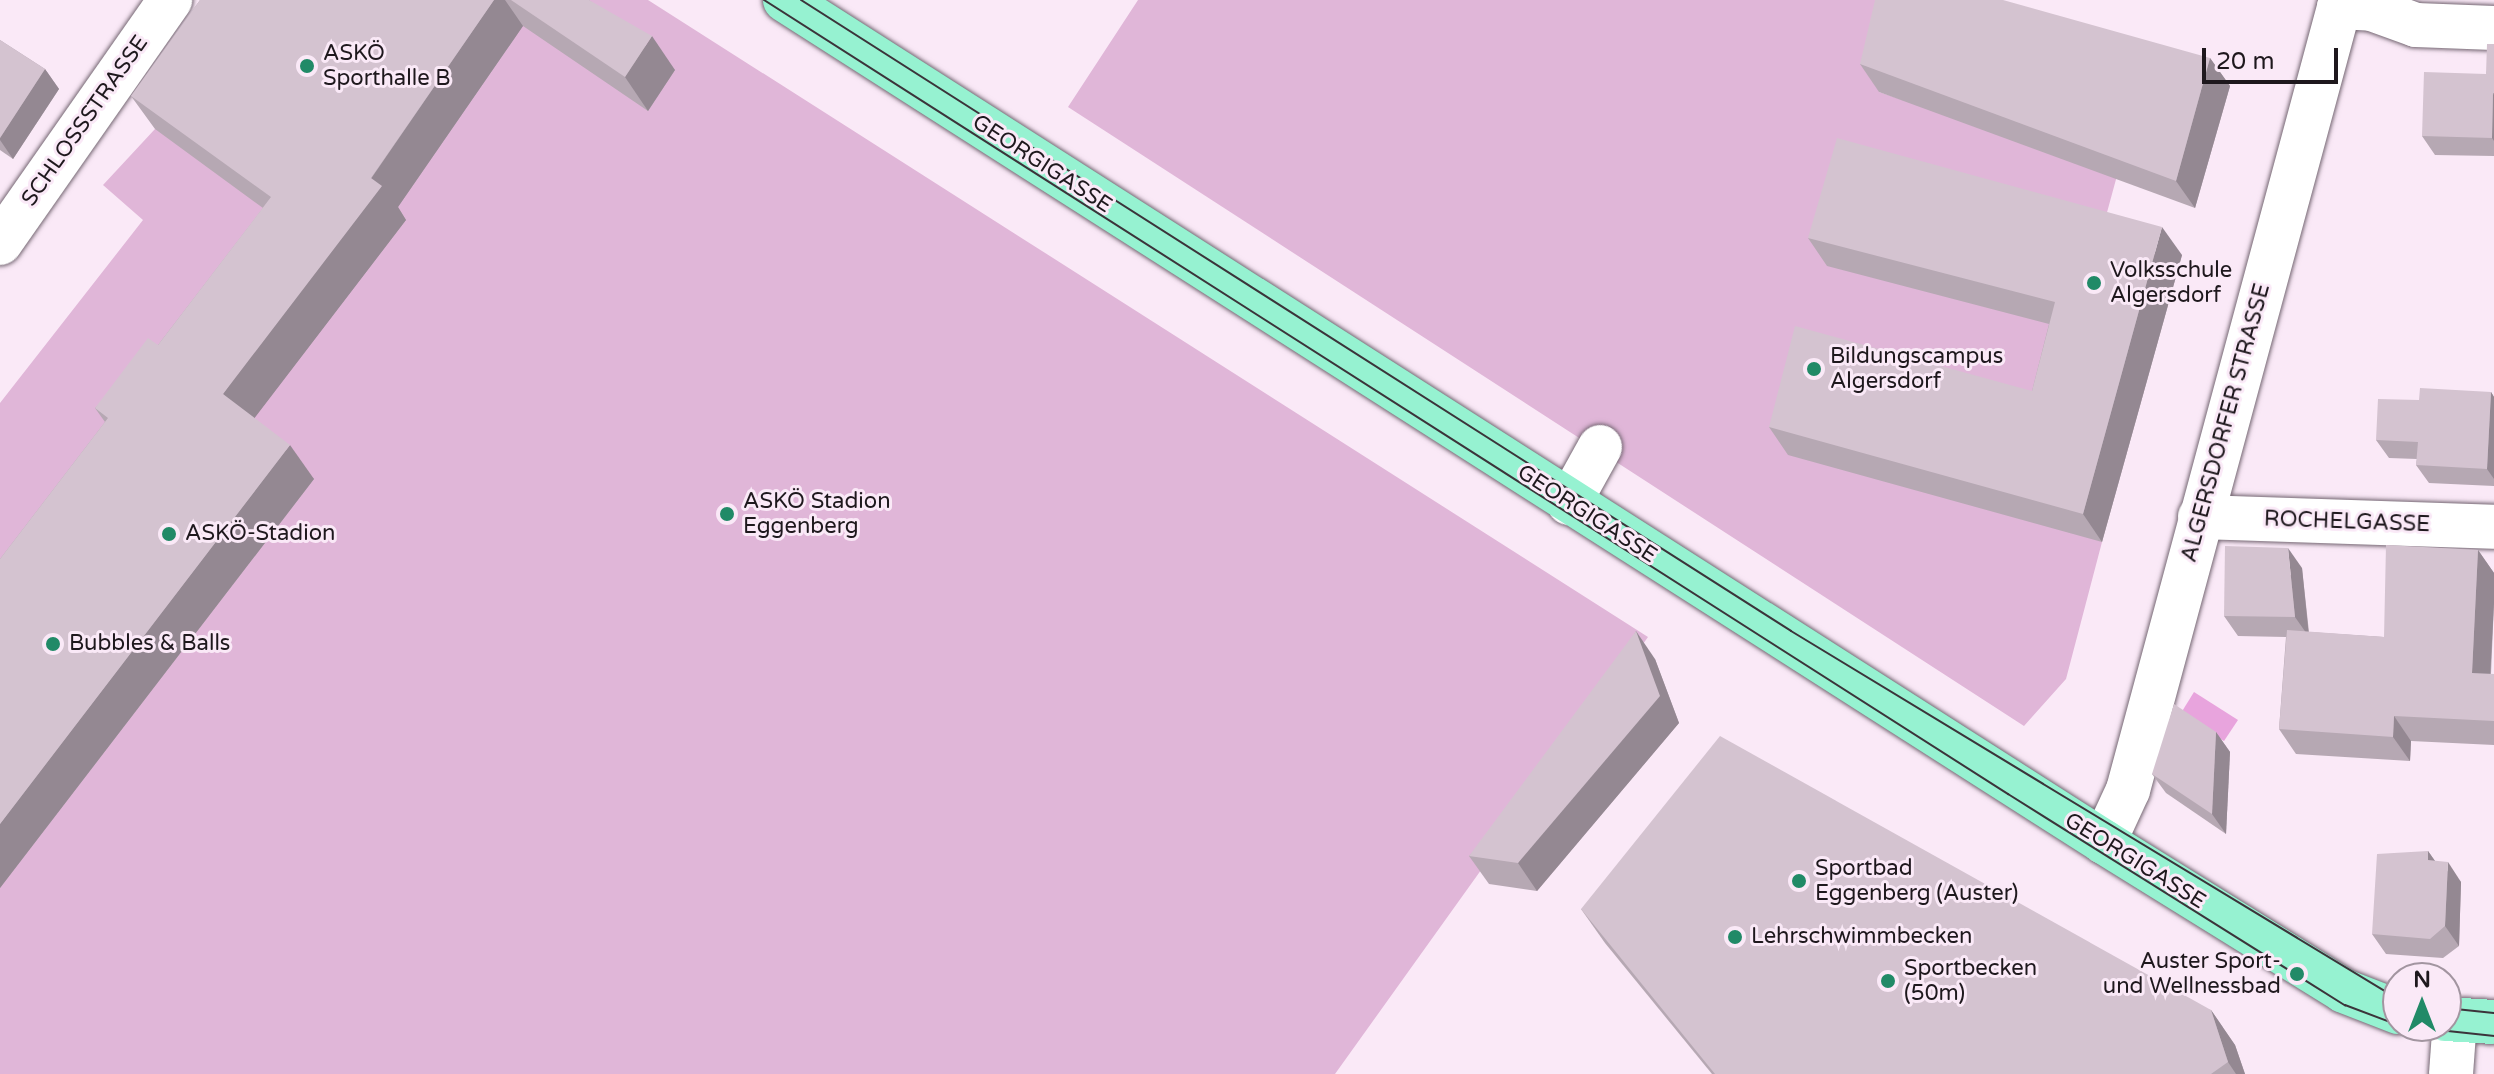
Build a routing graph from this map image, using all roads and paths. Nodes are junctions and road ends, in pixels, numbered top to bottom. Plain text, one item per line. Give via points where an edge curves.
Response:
1 (170, 0) edge
2 (799, 3) edge
3 (2340, 4) edge
4 (2494, 28) edge
5 (0, 243) edge
6 (1600, 447) dead end
7 (1569, 503) junction
8 (2200, 517) junction
9 (2494, 527) edge
10 (2104, 842) junction
11 (2382, 1006) edge
12 (2465, 1020) edge
13 (2451, 1074) edge

1 - 5 street, SCHLOSSSTRASSE
2 - 7 main road, GEORGIGASSE
3 - 4 street via 2416,25
3 - 8 street, ALGERSDORFER STRASSE
6 - 7 street
7 - 10 main road, GEORGIGASSE
8 - 9 street, ROCHELGASSE
8 - 10 street, ALGERSDORFER STRASSE via 2128,790
10 - 11 main road, GEORGIGASSE via 2344,991
12 - 13 street

